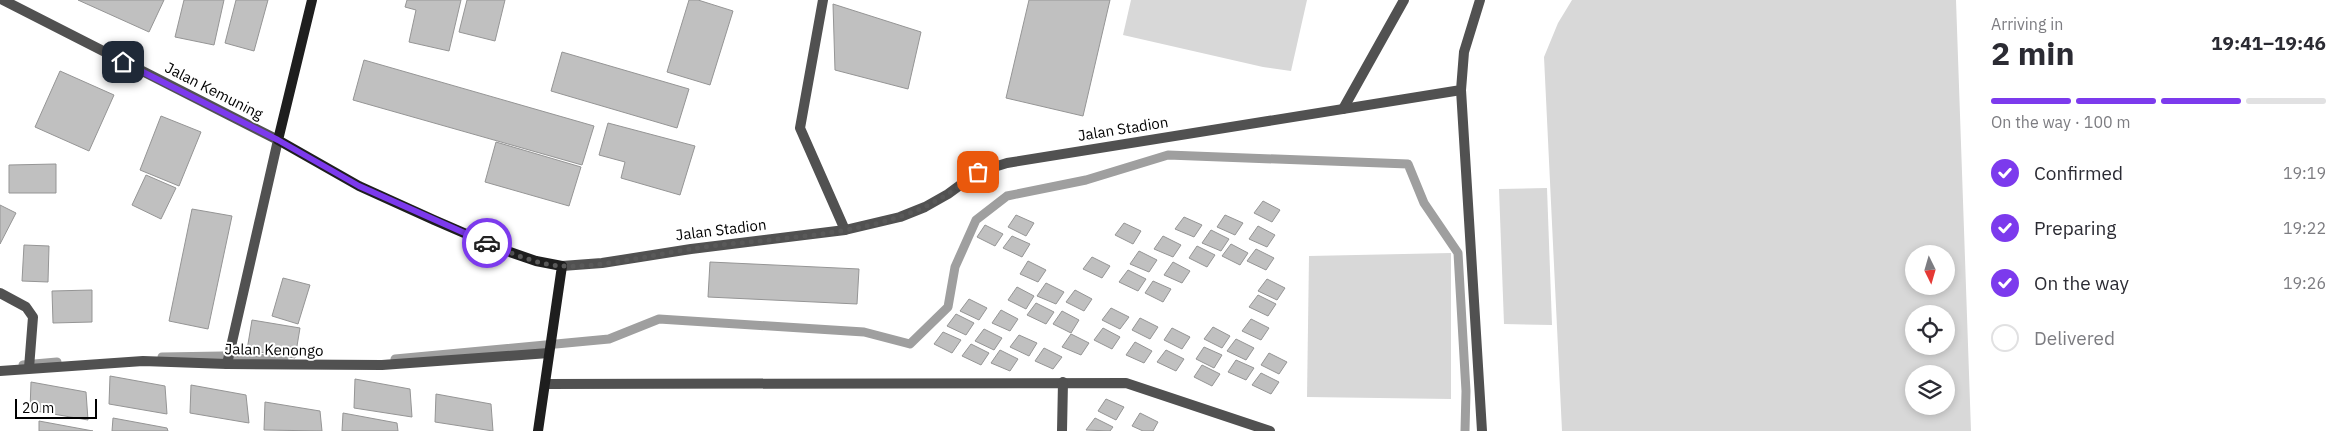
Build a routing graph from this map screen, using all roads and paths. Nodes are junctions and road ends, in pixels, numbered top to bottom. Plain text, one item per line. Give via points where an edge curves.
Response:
1 (3, 0) edge
2 (312, 0) edge
3 (824, 0) edge
4 (1404, 0) edge
5 (1480, 0) edge
6 (1461, 90) junction
7 (1343, 109) junction
8 (278, 140) junction
9 (846, 230) junction
10 (562, 266) junction
11 (0, 293) edge
12 (549, 352) junction
13 (227, 358) junction
14 (29, 364) junction
15 (0, 371) edge
16 (1063, 382) junction
17 (546, 384) junction
18 (538, 431) edge
19 (1062, 431) edge
20 (1270, 431) edge
21 (1482, 431) edge

1 - 8 street, Jalan Kemuning
2 - 8 main road
3 - 9 street via 800,128
4 - 7 street
5 - 6 street via 1464,52
6 - 7 street, Jalan Stadion
6 - 21 street
7 - 9 street, Jalan Stadion via 1007,163 978,172 917,211
8 - 10 main road via 359,186 434,220 501,249
8 - 13 street
9 - 10 street, Jalan Stadion
10 - 12 main road
11 - 14 street via 26,307 32,317
12 - 13 street, Jalan Kenongo via 382,364
12 - 17 main road
13 - 14 street, Jalan Kenongo
14 - 15 street, Jalan Kenongo
16 - 17 street
16 - 19 street
16 - 20 street via 1126,383
17 - 18 main road

